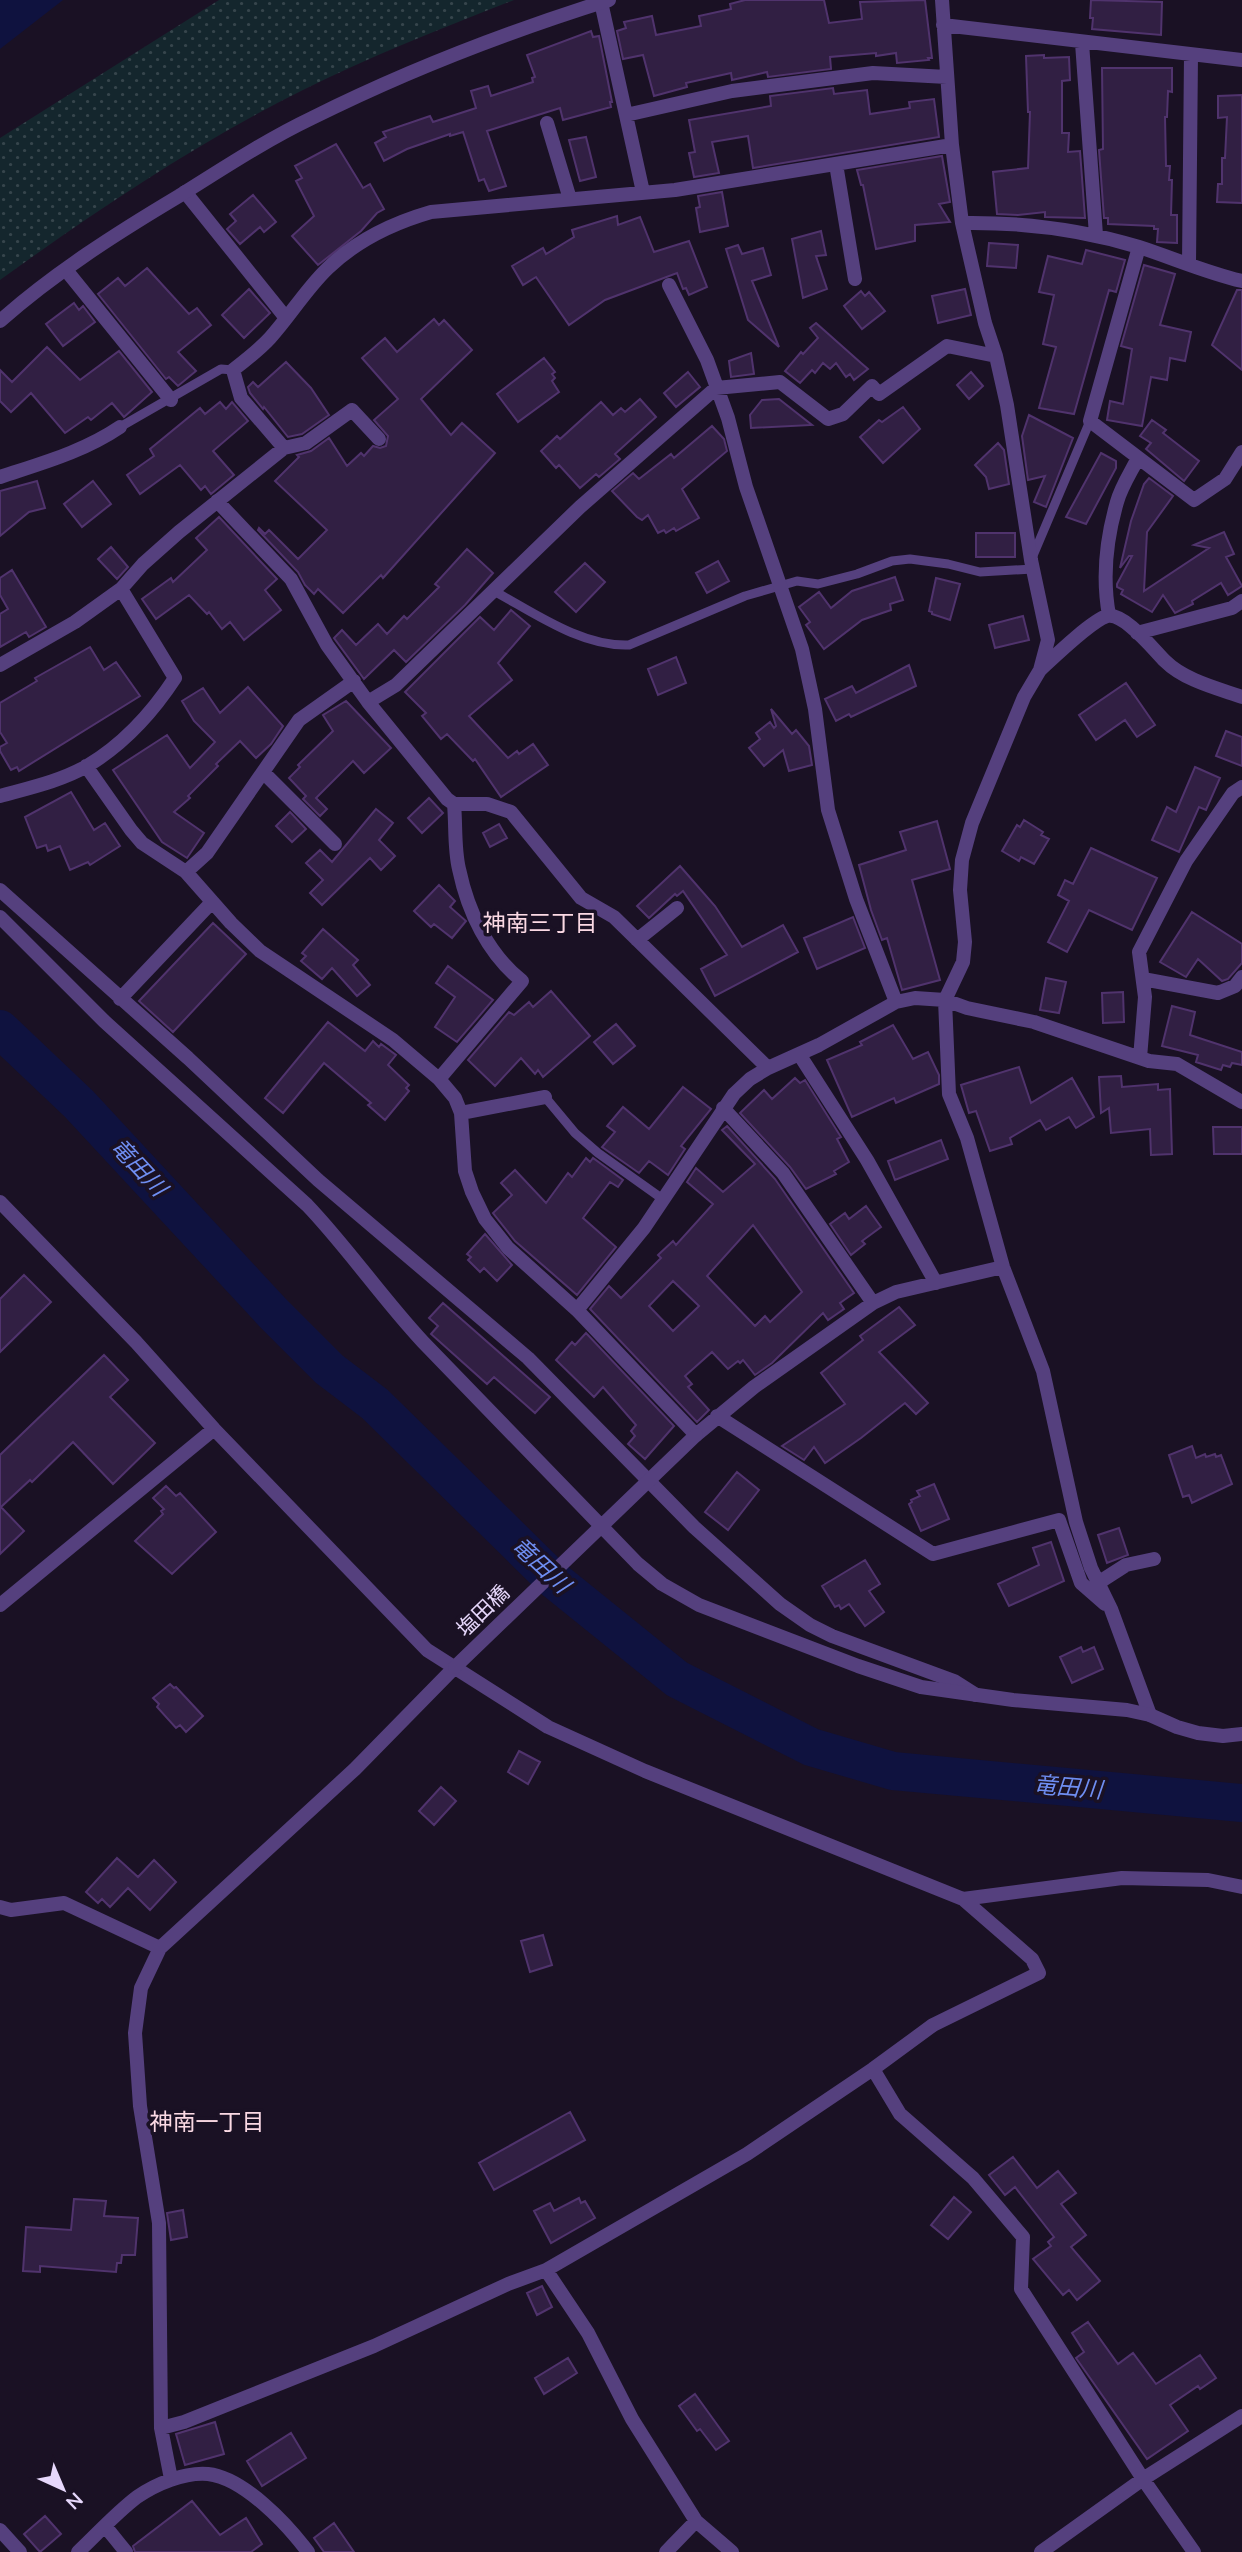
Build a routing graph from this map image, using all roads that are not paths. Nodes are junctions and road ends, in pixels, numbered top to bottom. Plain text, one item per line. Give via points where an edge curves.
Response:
1 (942, 0) edge
2 (605, 1) edge
3 (943, 25) junction
4 (1082, 43) junction
5 (1191, 55) junction
6 (1242, 60) edge
7 (947, 77) junction
8 (626, 115) junction
9 (547, 123) dead end
10 (952, 145) junction
11 (836, 164) junction
12 (185, 192) junction
13 (643, 192) junction
14 (570, 199) junction
15 (962, 223) junction
16 (1096, 235) junction
17 (1139, 247) junction
18 (1189, 264) junction
19 (66, 270) junction
20 (855, 279) dead end
21 (1242, 281) edge
22 (669, 285) dead end
23 (286, 318) junction
24 (0, 321) edge
25 (996, 356) junction
26 (233, 370) junction
27 (716, 388) junction
28 (171, 400) junction
29 (1090, 421) junction
30 (120, 427) joint
31 (379, 439) dead end
32 (284, 448) junction
33 (1242, 452) edge
34 (1138, 458) junction
35 (0, 477) edge
36 (217, 501) junction
37 (1032, 565) junction
38 (781, 586) junction
39 (121, 589) junction
40 (492, 590) junction
41 (1242, 601) edge
42 (1109, 615) junction
43 (1138, 633) junction
44 (3, 659) edge
45 (1040, 670) junction
46 (354, 681) junction
47 (1242, 697) edge
48 (368, 702) junction
49 (86, 766) junction
50 (263, 772) junction
51 (1242, 787) edge
52 (0, 796) edge
53 (454, 804) junction
54 (335, 844) dead end
55 (186, 872) junction
56 (0, 890) edge
57 (212, 901) junction
58 (677, 908) dead end
59 (0, 917) edge
60 (638, 940) junction
61 (1242, 977) edge
62 (1143, 979) junction
63 (120, 999) junction
64 (944, 1000) junction
65 (896, 1002) junction
66 (799, 1054) junction
67 (1140, 1058) junction
68 (768, 1068) junction
69 (439, 1079) junction
70 (545, 1097) joint
71 (1242, 1102) edge
72 (723, 1108) junction
73 (461, 1113) junction
74 (664, 1200) junction
75 (0, 1202) edge
76 (1003, 1267) junction
77 (936, 1283) junction
78 (873, 1303) junction
79 (577, 1310) junction
80 (717, 1416) junction
81 (214, 1429) junction
82 (696, 1435) junction
83 (647, 1481) junction
84 (600, 1525) junction
85 (1154, 1559) dead end
86 (1098, 1583) junction
87 (0, 1605) edge
88 (1111, 1609) junction
89 (455, 1667) junction
90 (977, 1695) junction
91 (1150, 1715) junction
92 (1242, 1734) edge
93 (1242, 1887) edge
94 (963, 1899) junction
95 (0, 1907) edge
96 (160, 1948) junction
97 (873, 2069) junction
98 (545, 2270) junction
99 (1242, 2416) edge
100 (161, 2428) junction
101 (171, 2479) junction
102 (1143, 2479) junction
103 (695, 2521) junction
104 (105, 2526) junction
105 (0, 2530) edge
106 (20, 2552) edge
107 (78, 2552) edge
108 (126, 2552) edge
109 (308, 2552) edge
110 (666, 2552) edge
111 (732, 2552) edge
112 (1041, 2552) edge
113 (1194, 2552) edge

1 - 3 street
2 - 8 street
2 - 12 street via 416,69 309,119
3 - 4 street
3 - 7 street
4 - 5 street
4 - 16 street
5 - 6 street
5 - 18 street
7 - 8 street via 873,73 732,92
7 - 10 street
8 - 13 street
9 - 14 street
10 - 11 street
10 - 15 street
11 - 13 street
11 - 20 street
12 - 19 street
12 - 23 street
13 - 14 street
14 - 23 street via 431,212 394,225 342,256
15 - 16 street via 1004,222
15 - 25 street
16 - 17 street
17 - 18 street
17 - 29 street
18 - 21 street
19 - 24 street
19 - 28 street
22 - 27 street
23 - 26 street
25 - 27 street via 947,346 879,394 872,386 844,414 828,419 780,382
25 - 37 street
26 - 28 lane via 221,369
26 - 32 street via 241,398
27 - 38 street
27 - 40 street
28 - 30 lane
29 - 34 street
29 - 37 lane
30 - 35 street via 64,456
31 - 32 street via 352,410 306,443
32 - 36 street
33 - 34 street via 1225,479 1194,500
34 - 42 street via 1117,500 1105,558
36 - 39 street via 143,564
36 - 46 street via 291,579 327,645
37 - 38 lane via 980,572 910,559 818,584 797,581
37 - 45 street via 1048,640
38 - 40 lane via 745,596 629,645 610,646 576,634
38 - 65 street via 815,709 828,810
39 - 44 street via 75,622
39 - 49 street via 175,678 127,736
40 - 48 street via 396,685
41 - 43 street via 1232,608
42 - 43 street via 1120,617
42 - 45 street
43 - 47 street via 1181,673
45 - 64 street via 1013,720 972,822 960,890 963,962
46 - 48 street
46 - 50 street via 299,720
48 - 53 street
49 - 52 street
49 - 55 street via 142,843
50 - 54 street
50 - 55 street via 207,853
51 - 62 street via 1233,793 1186,861 1149,932 1139,952
53 - 60 street via 487,804 511,812 581,898 602,908
53 - 69 street via 459,869 473,914 490,949 522,981
55 - 57 street
56 - 63 street
57 - 63 street
57 - 69 street via 260,951 393,1040
58 - 60 street
59 - 84 street via 104,1021 307,1205 336,1235 390,1307
60 - 68 street
61 - 62 street via 1235,986 1218,993
62 - 67 street
63 - 83 street via 328,1189 528,1358
64 - 65 street
64 - 67 street via 1034,1022
64 - 76 street via 949,1094 967,1138
65 - 66 street
66 - 68 street
66 - 77 street via 867,1160
67 - 71 street via 1177,1064
68 - 72 street via 750,1079
69 - 73 street
70 - 73 street
70 - 74 lane via 598,1153
72 - 74 street
72 - 78 street via 783,1173
73 - 79 street via 465,1171 485,1219 508,1248
74 - 79 street
75 - 81 street
76 - 77 street, 塩田橋
76 - 86 street via 1043,1371 1076,1522
77 - 78 street, 塩田橋 via 896,1292
78 - 80 street, 塩田橋
79 - 82 street
80 - 82 street, 塩田橋
80 - 88 street via 933,1554 1059,1520 1081,1583
81 - 87 street
81 - 89 street via 427,1650
82 - 83 street, 塩田橋
83 - 84 street, 塩田橋
83 - 90 street via 737,1567 810,1625 954,1681
84 - 89 street, 塩田橋
84 - 90 street via 662,1584 699,1605 921,1687
85 - 86 street via 1126,1565
86 - 88 street
88 - 91 street
89 - 94 street via 548,1727 645,1772
89 - 96 street, 塩田橋 via 355,1769
90 - 91 street
91 - 92 street via 1198,1733
93 - 94 street via 1208,1880 1122,1878
94 - 97 street via 1032,1959 1040,1973 933,2025
95 - 96 street via 10,1910 64,1903
96 - 100 street via 141,1988 135,2033 140,2106 159,2223
97 - 98 street via 747,2154
97 - 102 street via 900,2114 973,2178 1023,2237 1021,2289
98 - 100 street via 374,2346
98 - 103 street via 588,2333 632,2419
99 - 102 street
100 - 101 street
101 - 104 street via 137,2497
101 - 109 street via 208,2474 238,2486 265,2505
102 - 112 street
102 - 113 street
103 - 110 street
103 - 111 street
104 - 107 street
104 - 108 street
105 - 106 street

